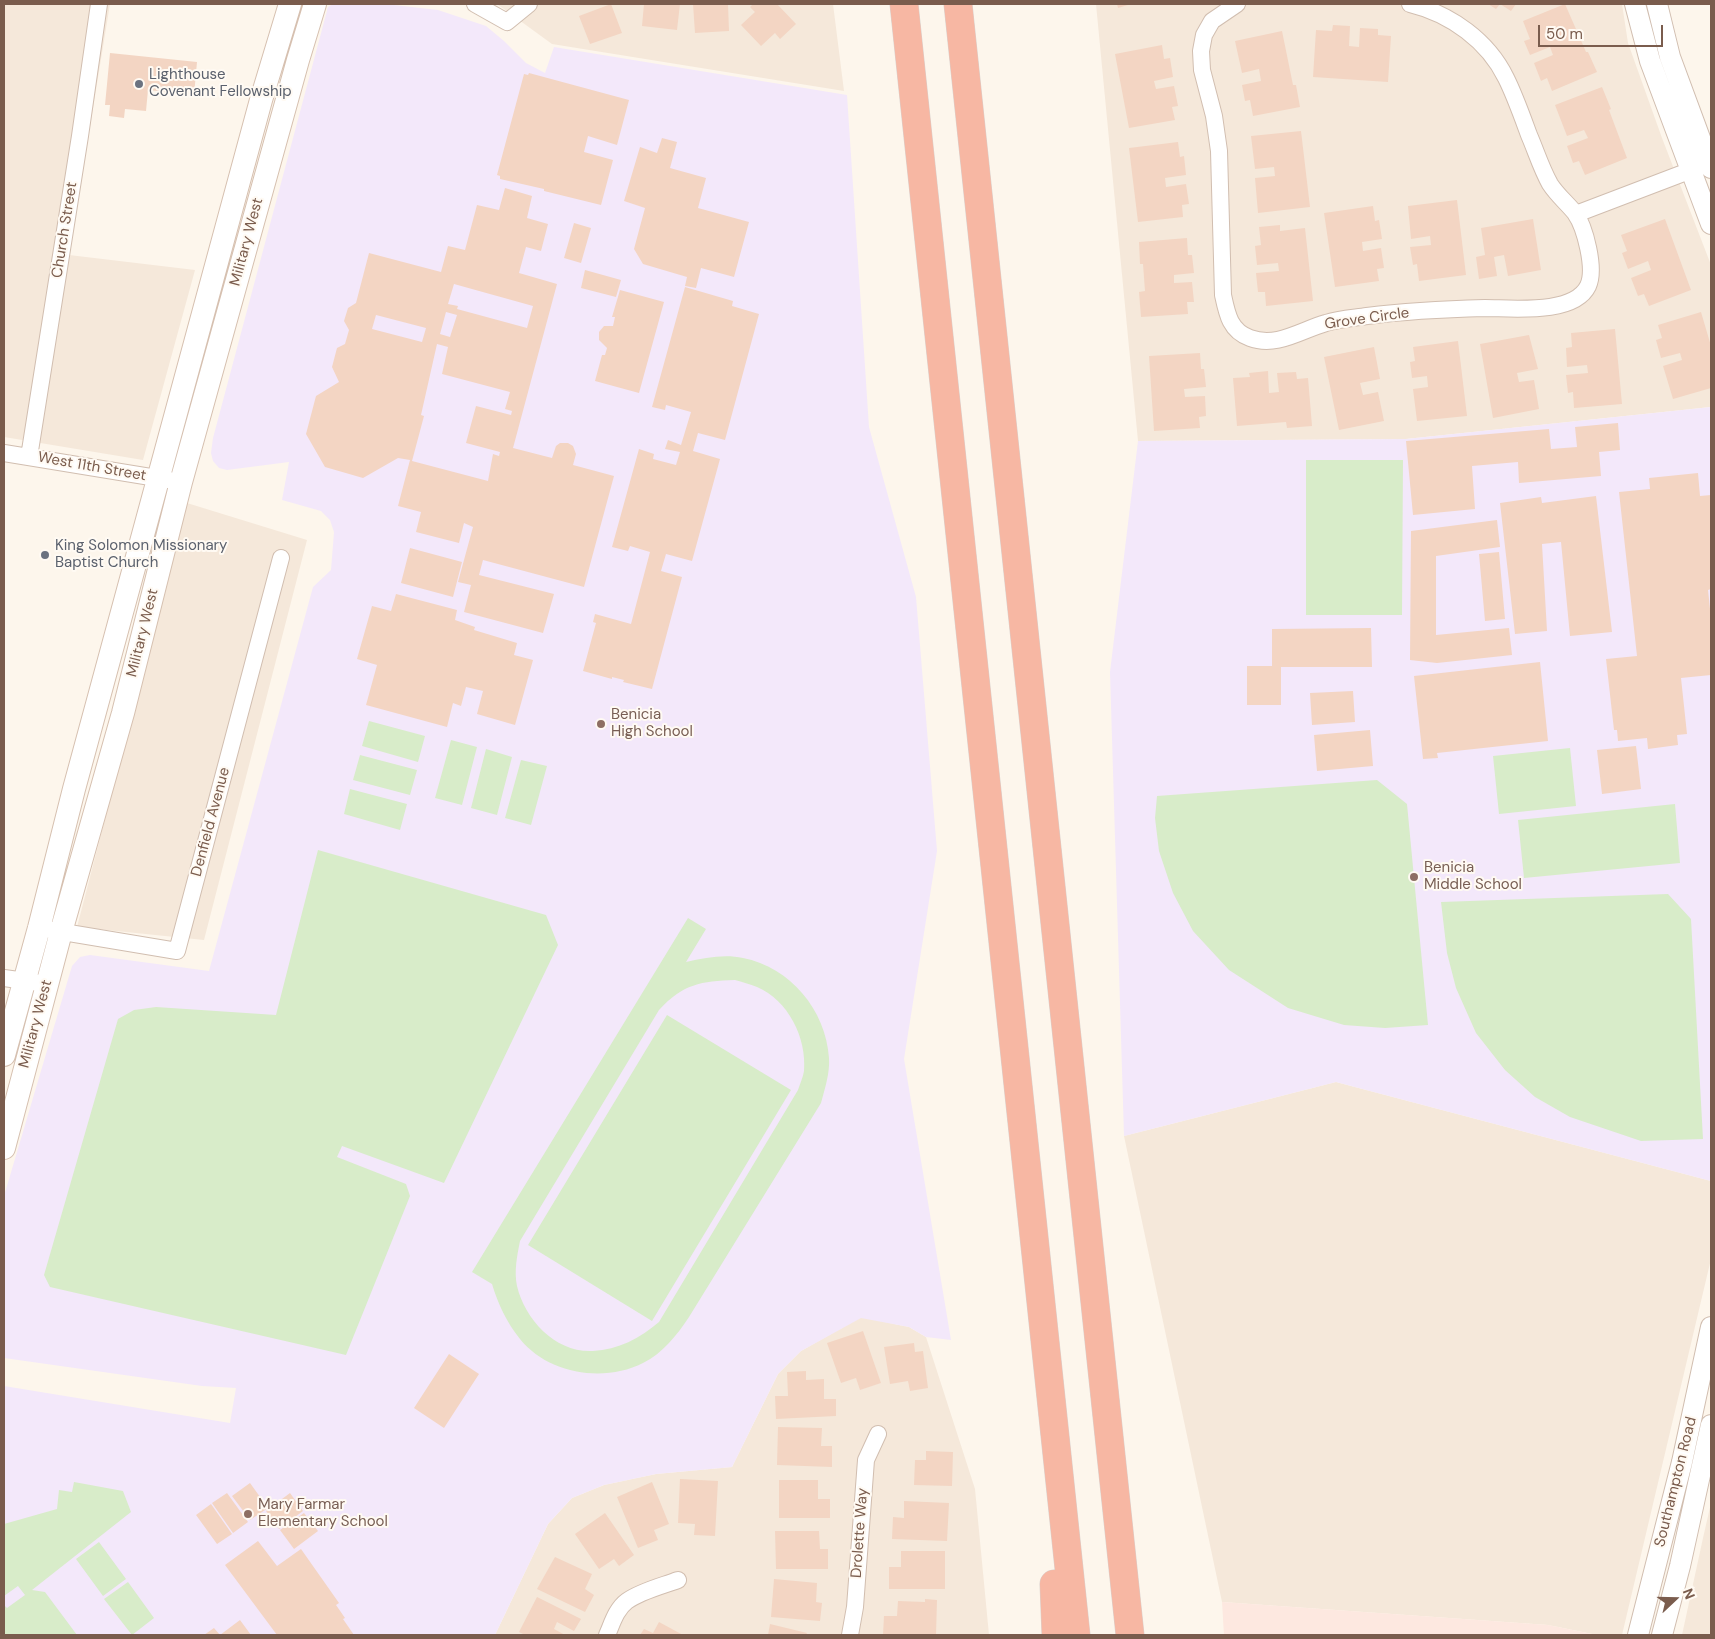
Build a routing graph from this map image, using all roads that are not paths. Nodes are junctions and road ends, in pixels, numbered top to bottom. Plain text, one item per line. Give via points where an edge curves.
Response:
1 (98, 4) edge
2 (290, 4) edge
3 (315, 4) edge
4 (476, 4) edge
5 (529, 4) edge
6 (886, 4) edge
7 (904, 4) edge
8 (958, 4) edge
9 (1237, 4) edge
10 (1410, 4) edge
11 (1635, 4) edge
12 (1657, 4) edge
13 (1706, 166) edge
14 (1576, 214) junction
15 (1711, 224) edge
16 (929, 238) junction
17 (4, 452) edge
18 (29, 457) junction
19 (158, 478) junction
20 (181, 482) junction
21 (281, 558) dead end
22 (39, 928) junction
23 (61, 932) junction
24 (14, 979) edge
25 (47, 984) junction
26 (4, 1055) edge
27 (4, 1148) edge
28 (1711, 1327) edge
29 (1711, 1425) edge
30 (878, 1434) dead end
31 (1056, 1445) junction
32 (678, 1580) dead end
33 (607, 1635) edge
34 (850, 1635) edge
35 (1056, 1635) edge
36 (1076, 1635) edge
37 (1130, 1635) edge
38 (1638, 1635) edge
39 (1662, 1635) edge

1 - 18 street, Church Street
2 - 19 main road, Military West
3 - 20 main road, Military West
4 - 5 street via 507,22
6 - 16 highway via 901,108
7 - 16 highway
8 - 37 highway
9 - 14 street, Grove Circle via 1212,21 1204,35 1201,51 1219,151 1224,296 1228,319 1240,333 1250,338 1275,341 1345,319 1455,309 1549,307 1569,302 1587,288 1591,273 1583,230
10 - 14 street, Grove Circle via 1441,14 1460,25 1492,54 1506,78 1544,172
11 - 13 street via 1650,61
12 - 13 street via 1670,57
13 - 14 street
13 - 15 street
16 - 31 highway
17 - 18 street, West 11th Street
18 - 19 street, West 11th Street
19 - 20 street, West 11th Street
19 - 22 main road, Military West
20 - 23 main road, Military West via 124,713
21 - 23 street, Denfield Avenue via 178,951
22 - 23 street, Denfield Avenue
22 - 24 main road, Military West
23 - 25 main road, Military West
24 - 25 street
24 - 26 main road, Military West
25 - 27 main road, Military West
28 - 38 street, Southampton Road via 1682,1462
29 - 39 street, Southampton Road
30 - 34 street, Drolette Way via 866,1460
31 - 35 highway
31 - 36 highway
32 - 33 street via 626,1602

